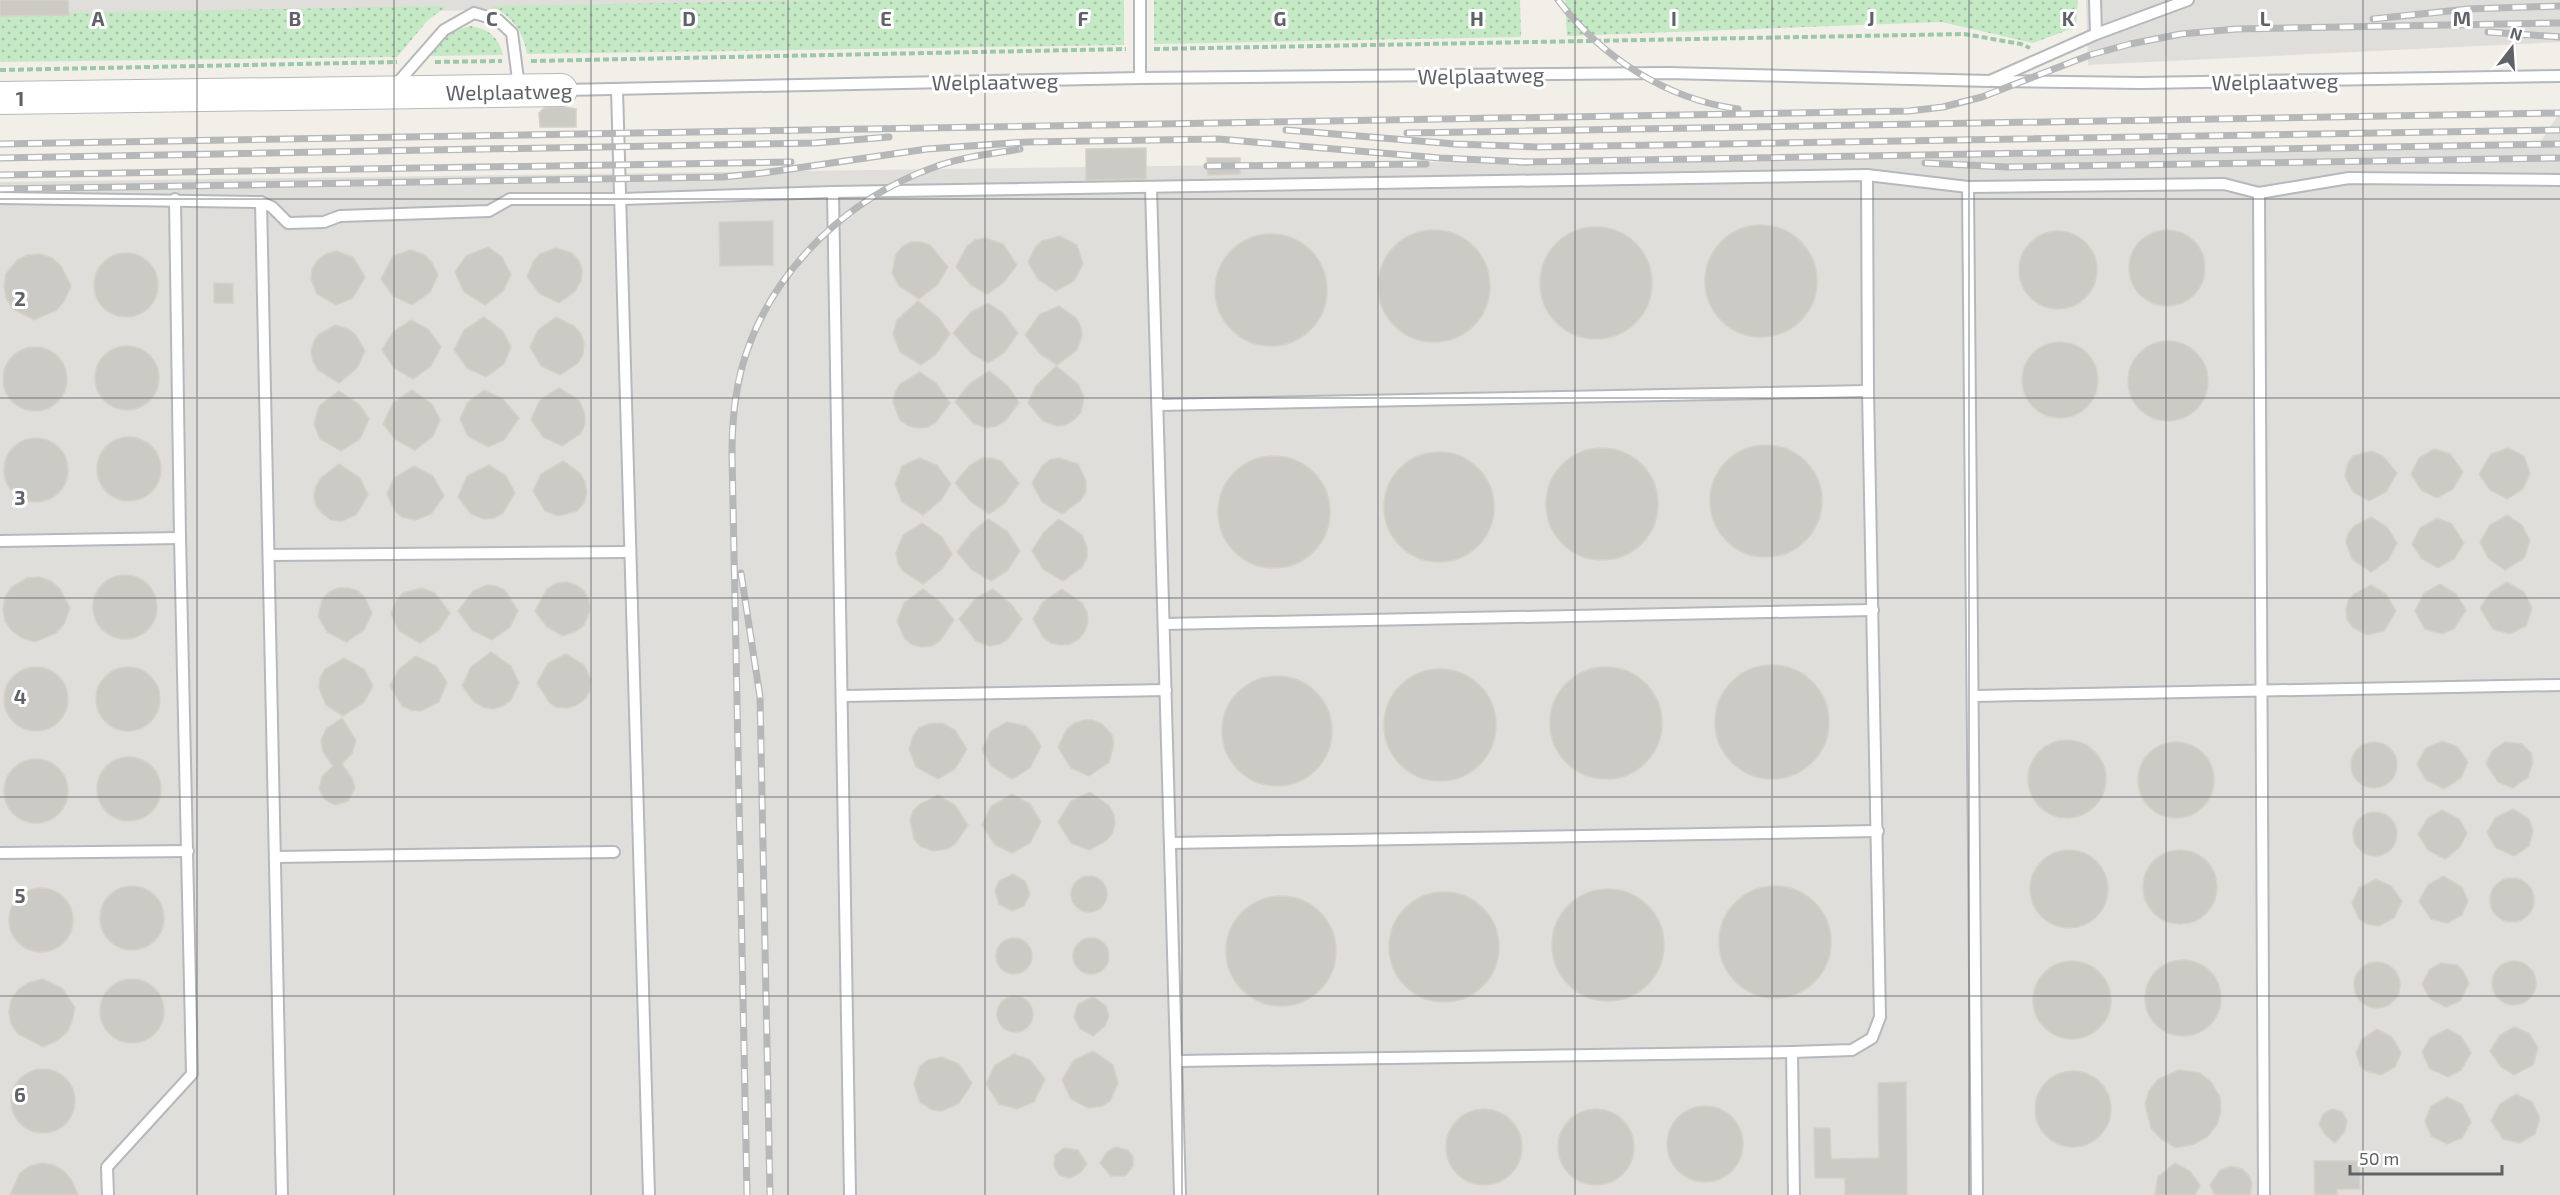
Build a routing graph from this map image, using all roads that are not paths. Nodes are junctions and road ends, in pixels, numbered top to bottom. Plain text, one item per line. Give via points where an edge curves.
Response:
1 (1140, 0) edge
2 (2095, 0) edge
3 (2187, 0) edge
4 (2096, 34) junction
5 (564, 75) joint
6 (518, 76) junction
7 (2560, 76) edge
8 (1140, 78) junction
9 (1990, 81) junction
10 (617, 90) junction
11 (389, 93) junction
12 (0, 98) edge
13 (1867, 175) junction
14 (2560, 180) edge
15 (1151, 187) junction
16 (1968, 187) junction
17 (833, 192) junction
18 (2259, 193) junction
19 (0, 198) edge
20 (175, 199) junction
21 (622, 199) junction
22 (261, 202) junction
23 (1868, 391) junction
24 (1159, 405) junction
25 (180, 538) junction
26 (0, 541) edge
27 (625, 552) dead end
28 (269, 555) junction
29 (1873, 610) junction
30 (1164, 624) junction
31 (2560, 685) edge
32 (1166, 690) junction
33 (2260, 690) junction
34 (843, 696) junction
35 (1974, 696) junction
36 (1878, 831) junction
37 (1170, 843) junction
38 (188, 851) junction
39 (614, 852) dead end
40 (0, 854) edge
41 (276, 857) junction
42 (1792, 1052) junction
43 (1178, 1060) junction
44 (108, 1195) edge
45 (282, 1195) edge
46 (649, 1195) edge
47 (850, 1195) edge
48 (1180, 1195) edge
49 (1794, 1195) edge
50 (1977, 1195) edge
51 (2264, 1195) edge

1 - 8 lane
2 - 4 lane
3 - 4 lane, Welplaatweg
4 - 9 lane, Welplaatweg
5 - 6 street, Welplaatweg
5 - 10 lane, Welplaatweg
6 - 11 street, Welplaatweg
6 - 11 lane via 512,33 498,20 474,13 444,30
7 - 9 lane, Welplaatweg via 2141,83
8 - 9 lane, Welplaatweg via 1668,73
8 - 10 lane, Welplaatweg
10 - 21 lane
11 - 12 street, Welplaatweg
13 - 15 lane
13 - 16 lane
13 - 23 lane
14 - 18 lane via 2349,178
15 - 17 lane
15 - 24 lane
16 - 18 lane via 2224,184
16 - 35 lane
17 - 21 lane
17 - 34 lane
18 - 33 lane
19 - 20 lane
20 - 22 lane
20 - 25 lane
21 - 22 lane via 510,199 489,211 340,216 324,222 288,223
21 - 46 lane
22 - 28 lane
23 - 24 lane
23 - 29 lane
24 - 30 lane
25 - 26 lane
25 - 38 lane
27 - 28 lane
28 - 41 lane
29 - 30 lane
29 - 36 lane
30 - 32 lane
31 - 33 lane
32 - 34 lane
32 - 37 lane
33 - 35 lane
33 - 51 lane
34 - 47 lane
35 - 50 lane
36 - 37 lane
36 - 42 lane via 1880,1017 1872,1038 1852,1050
37 - 43 lane
38 - 40 lane
38 - 44 lane via 192,1074 107,1167
39 - 41 lane
41 - 45 lane
42 - 43 lane
42 - 49 lane
43 - 48 lane

